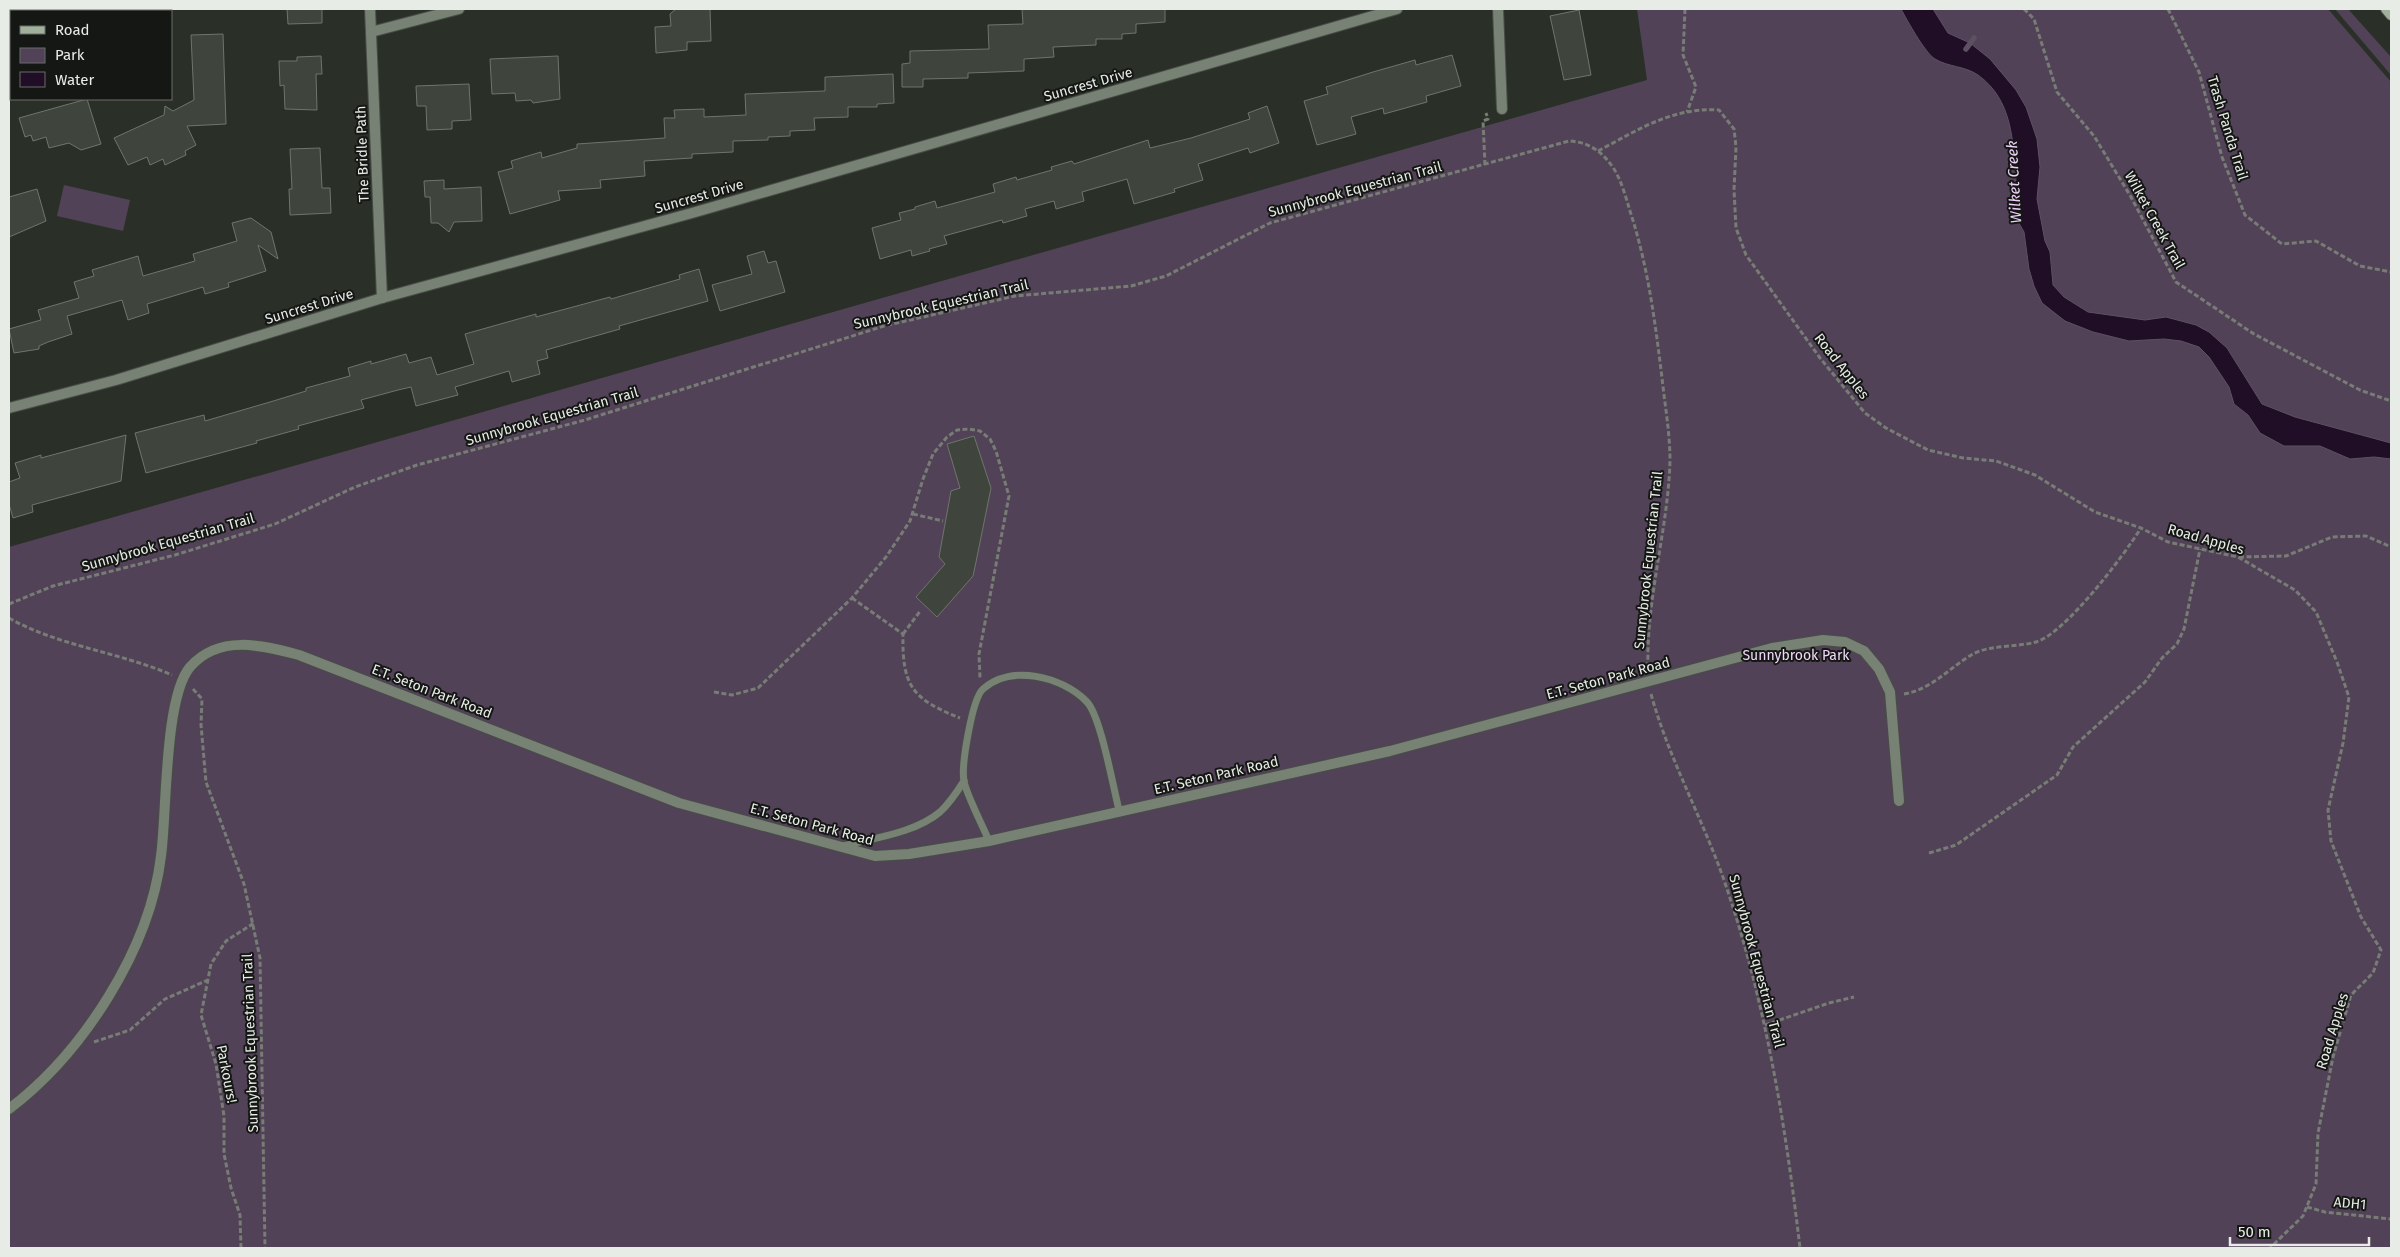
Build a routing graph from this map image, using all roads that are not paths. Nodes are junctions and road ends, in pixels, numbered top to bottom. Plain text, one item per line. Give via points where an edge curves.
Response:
1 (370, 9) edge
2 (459, 9) edge
3 (1397, 9) edge
4 (1498, 9) edge
5 (2386, 9) edge
6 (2391, 14) edge
7 (371, 32) junction
8 (1502, 109) dead end
9 (382, 298) junction
10 (9, 408) edge
11 (964, 781) junction
12 (1899, 801) dead end
13 (1119, 810) junction
14 (989, 841) junction
15 (842, 846) junction
16 (9, 1109) edge

1 - 7 street, The Bridle Path
2 - 7 street
3 - 9 street, Suncrest Drive via 692,213
4 - 8 street
5 - 6 main road
7 - 9 street, The Bridle Path
9 - 10 street, Suncrest Drive via 116,380
11 - 13 lane via 970,722 981,691 999,678 1021,675 1041,678 1073,691 1088,702 1096,720
11 - 14 lane
11 - 15 lane via 940,812 924,822
12 - 13 street, E.T. Seton Park Road via 1890,696 1879,669 1864,651 1844,642 1823,640 1772,648 1390,751
13 - 14 street, E.T. Seton Park Road
14 - 15 street, E.T. Seton Park Road via 875,856
15 - 16 street, E.T. Seton Park Road via 679,803 340,670 271,648 251,644 223,646 196,662 182,679 177,694 161,856 153,904 141,936 88,1026 36,1088

